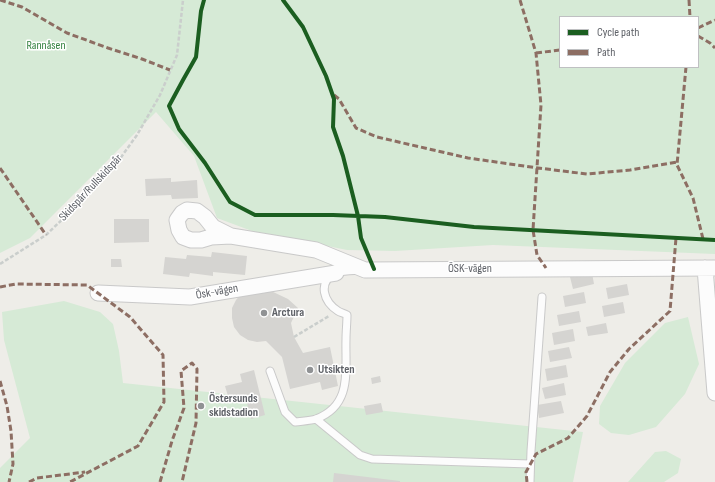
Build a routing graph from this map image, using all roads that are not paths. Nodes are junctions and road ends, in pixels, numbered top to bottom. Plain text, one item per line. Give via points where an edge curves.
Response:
1 (231, 236) dead end
2 (710, 268) edge
3 (365, 270) junction
4 (336, 273) junction
5 (98, 293) dead end
6 (542, 297) dead end
7 (270, 371) dead end
8 (715, 393) edge
9 (316, 419) junction
10 (530, 464) junction
11 (530, 482) edge

1 - 3 street, ÖSK-vägen via 316,250
2 - 3 street, ÖSK-vägen
2 - 8 street
3 - 4 lane
4 - 5 street, Ösk-vägen via 190,297
4 - 9 lane via 327,279 324,295 338,311 347,314 345,388 340,400 329,412
6 - 10 lane
7 - 9 lane via 285,412 294,422
9 - 10 lane via 360,455 372,459
10 - 11 lane

